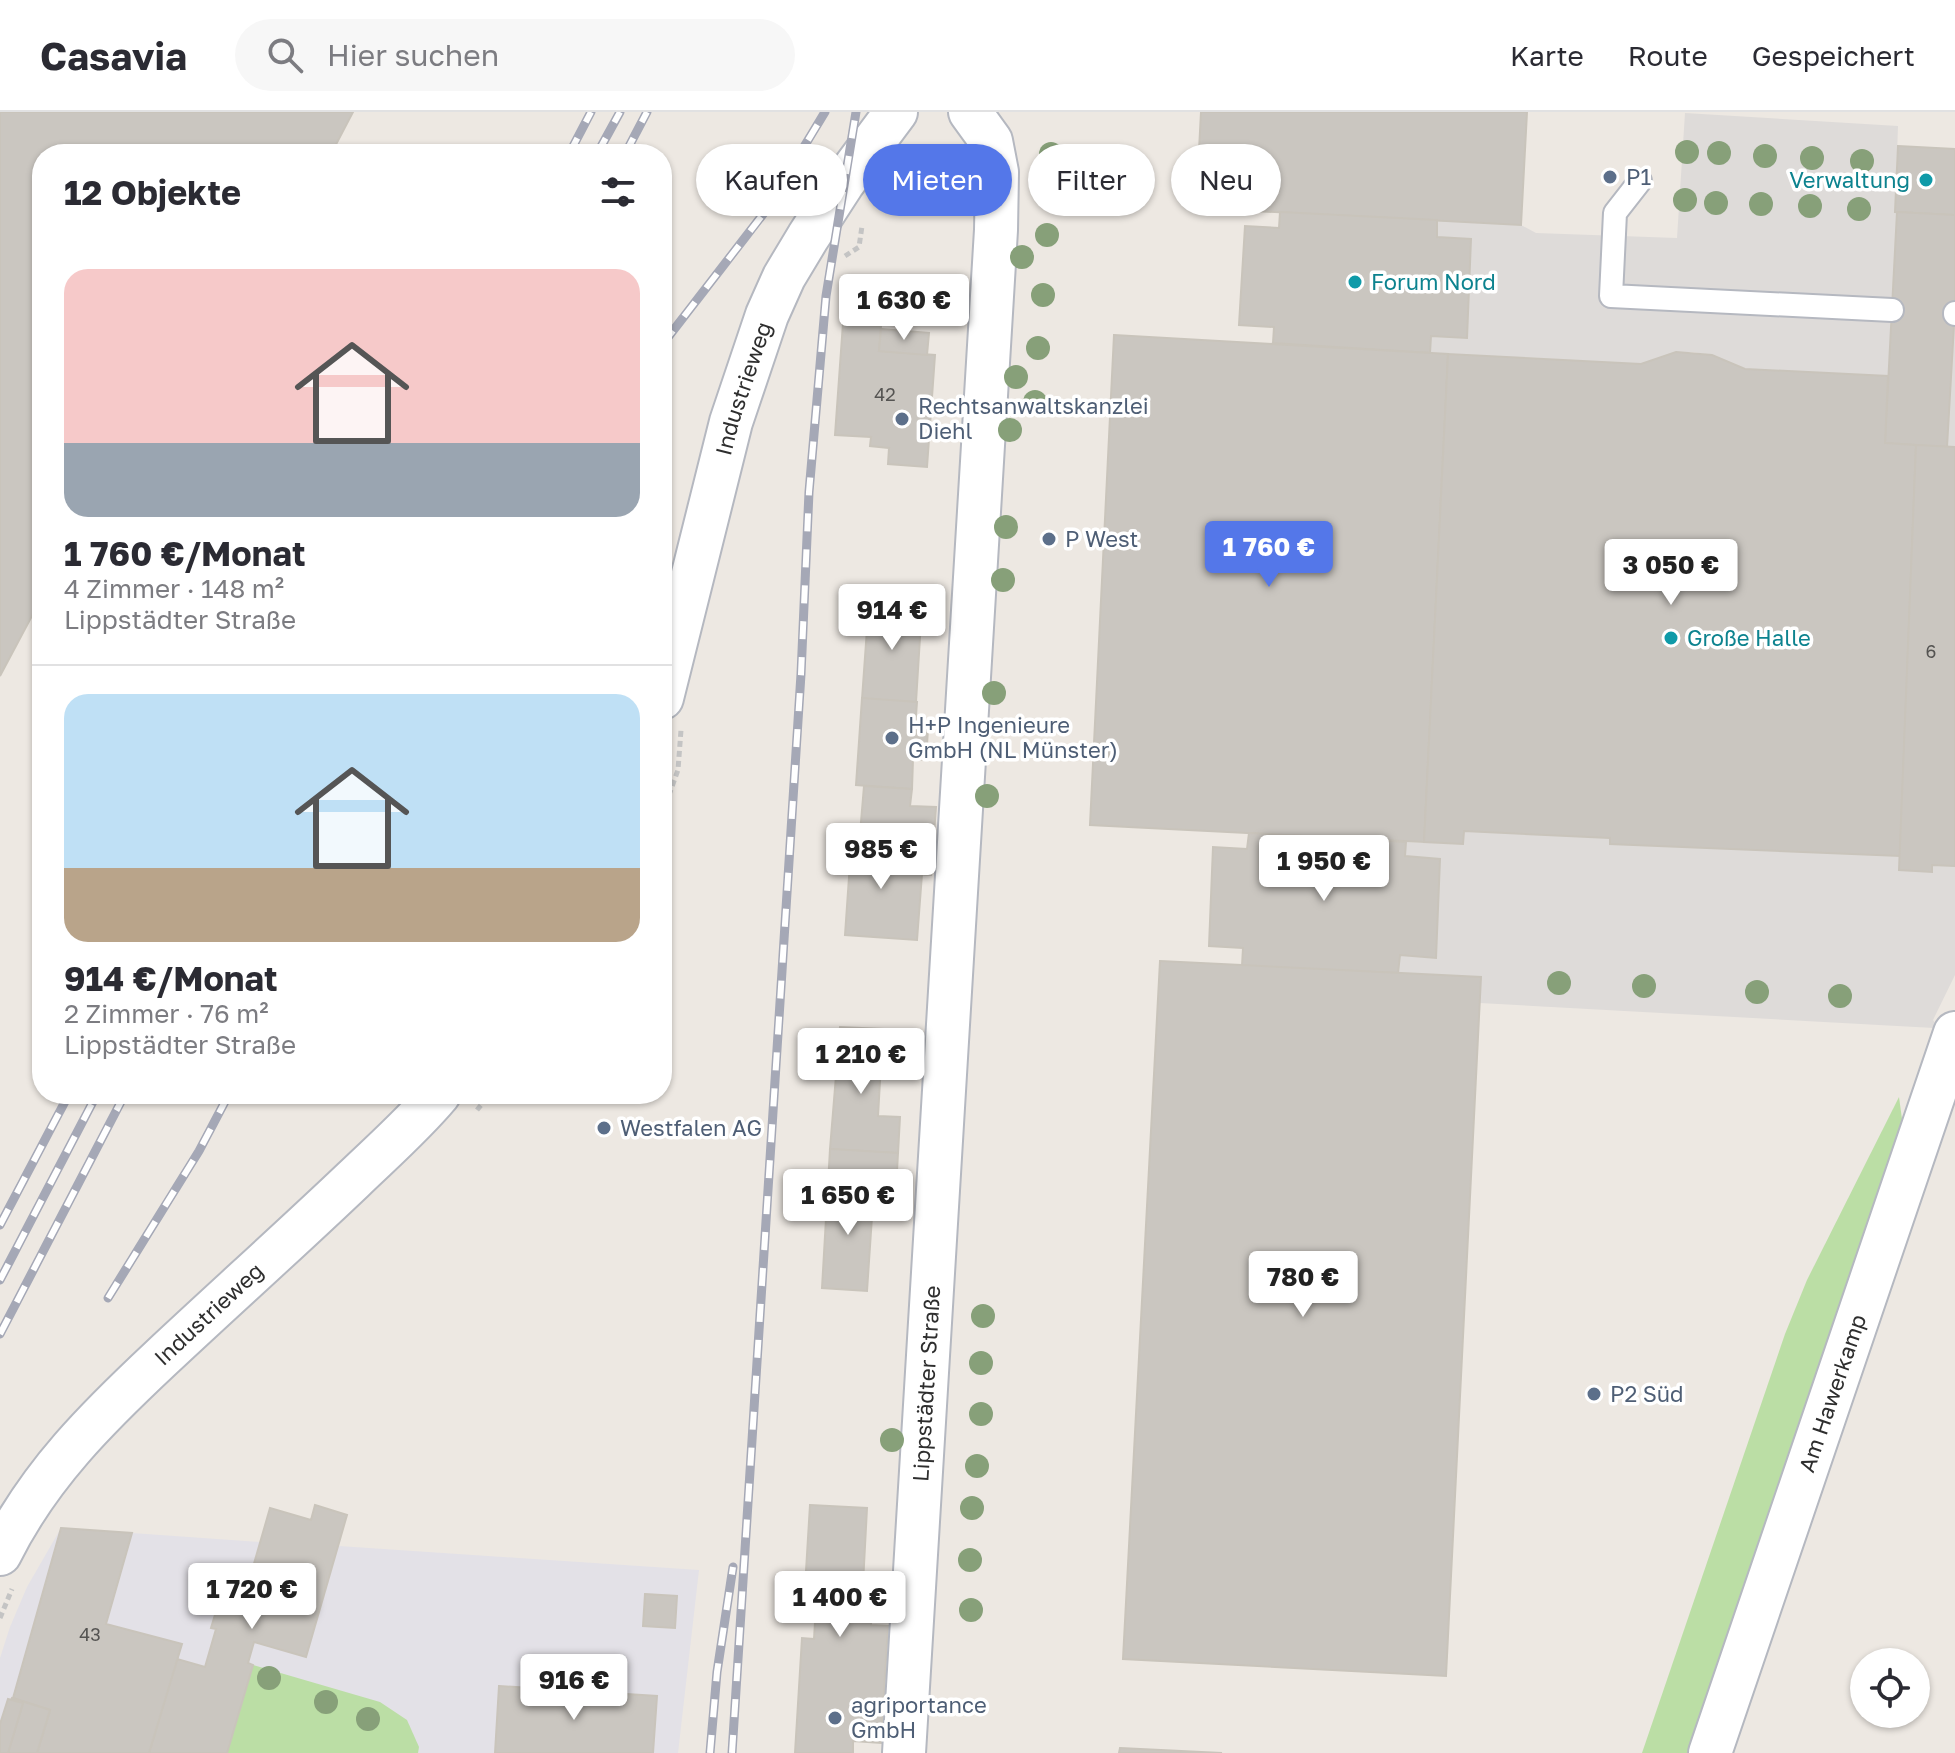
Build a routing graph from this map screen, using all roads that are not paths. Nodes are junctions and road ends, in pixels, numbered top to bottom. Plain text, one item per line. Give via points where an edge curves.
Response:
1 (896, 112) edge
2 (970, 112) edge
3 (1640, 181) dead end
4 (1892, 310) dead end
5 (672, 712) edge
6 (1955, 1033) edge
7 (429, 1104) edge
8 (0, 1554) edge
9 (904, 1753) edge
10 (1710, 1753) edge

1 - 5 street, Industrieweg via 822,216 767,315 731,422
2 - 9 street, Lippstädter Straße via 991,141 997,172 996,230
3 - 4 lane via 1615,213 1611,296
6 - 10 street, Am Hawerkamp
7 - 8 street, Industrieweg via 84,1433 25,1507

